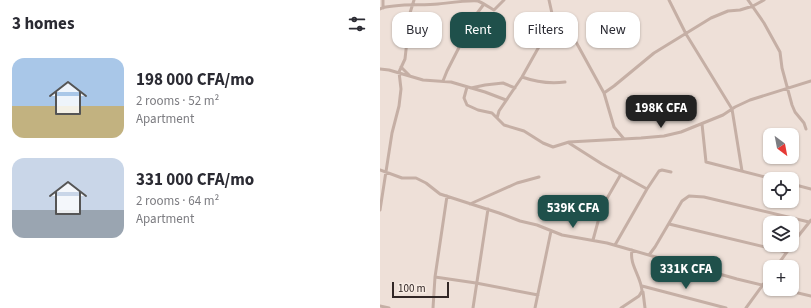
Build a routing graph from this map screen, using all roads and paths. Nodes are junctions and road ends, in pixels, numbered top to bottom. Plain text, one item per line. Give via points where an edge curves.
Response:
1 (383, 0) edge
2 (414, 0) edge
3 (504, 0) edge
4 (549, 0) edge
5 (669, 0) edge
6 (748, 0) edge
7 (764, 0) edge
8 (484, 4) junction
9 (412, 5) junction
10 (752, 6) junction
11 (381, 9) edge
12 (686, 34) junction
13 (578, 46) edge
14 (401, 67) junction
15 (380, 69) edge
16 (399, 72) junction
17 (410, 76) junction
18 (522, 77) junction
19 (443, 81) junction
20 (810, 81) edge
21 (565, 82) dead end
22 (485, 85) junction
23 (811, 86) edge
24 (467, 87) junction
25 (471, 88) junction
26 (515, 88) junction
27 (787, 88) junction
28 (604, 93) junction
29 (491, 94) junction
30 (506, 100) junction
31 (732, 109) junction
32 (497, 118) junction
33 (702, 124) junction
34 (806, 129) dead end
35 (624, 139) junction
36 (569, 142) junction
37 (380, 170) edge
38 (386, 171) junction
39 (742, 171) junction
40 (672, 172) dead end
41 (621, 174) junction
42 (763, 176) edge
43 (539, 177) dead end
44 (799, 186) edge
45 (647, 189) junction
46 (811, 189) edge
47 (447, 196) junction
48 (469, 204) junction
49 (488, 209) junction
50 (380, 210) edge
51 (810, 221) edge
52 (669, 224) junction
53 (551, 231) junction
54 (799, 236) edge
55 (593, 240) junction
56 (615, 245) junction
57 (763, 246) edge
58 (632, 250) junction
59 (786, 252) edge
60 (649, 255) junction
61 (781, 260) edge
62 (436, 277) junction
63 (476, 283) junction
64 (763, 285) joint
65 (642, 286) junction
66 (642, 291) junction
67 (799, 293) edge
68 (538, 294) junction
69 (811, 296) edge
70 (380, 306) edge
71 (389, 308) edge
72 (434, 308) edge
73 (472, 308) edge
74 (535, 308) edge
75 (621, 308) edge
76 (645, 308) edge
77 (726, 308) edge
78 (746, 308) edge

1 - 11 street
2 - 9 street
3 - 8 street via 494,10
4 - 18 street via 553,18 550,28
5 - 12 street
6 - 10 street
7 - 10 street
8 - 9 street via 469,0
8 - 19 street via 446,70
9 - 11 street
9 - 14 street via 406,51
10 - 12 street via 723,13
10 - 27 street via 780,52
12 - 28 street via 654,53
12 - 31 street
13 - 28 street
14 - 16 street
14 - 17 street
15 - 16 street
16 - 17 street
16 - 38 street via 399,106
17 - 19 street
18 - 21 street via 544,83
18 - 26 street
19 - 24 street
20 - 23 street
20 - 27 street
22 - 25 street
22 - 26 street via 503,83
22 - 29 street
24 - 25 street
24 - 32 street via 464,98 467,105 492,113
25 - 29 street
26 - 30 street
27 - 31 street
27 - 34 street via 795,112 803,120
28 - 35 street via 614,127
29 - 30 street
30 - 32 street
31 - 33 street
31 - 39 street
32 - 36 street via 547,146 553,147
33 - 35 street via 664,136
33 - 39 street via 706,162
35 - 36 street
36 - 41 street
37 - 38 street
38 - 47 street via 402,178 416,178
38 - 50 street
39 - 42 street
40 - 45 street via 660,170
41 - 45 street
41 - 55 street via 602,207
43 - 48 street via 517,183
44 - 46 street
45 - 56 street
47 - 48 street
47 - 62 street
48 - 49 street
49 - 53 street
49 - 63 street
51 - 52 street via 692,195 682,201
51 - 54 street
52 - 57 street
52 - 60 street
53 - 55 street
53 - 68 street
55 - 56 street
56 - 58 street
58 - 60 street
58 - 65 street via 632,263
59 - 61 street
60 - 64 street
62 - 63 street
62 - 72 street
63 - 68 street
63 - 73 street
64 - 78 street
65 - 66 street
65 - 77 street
66 - 75 street
66 - 76 street
67 - 69 street
68 - 74 street
70 - 71 street

